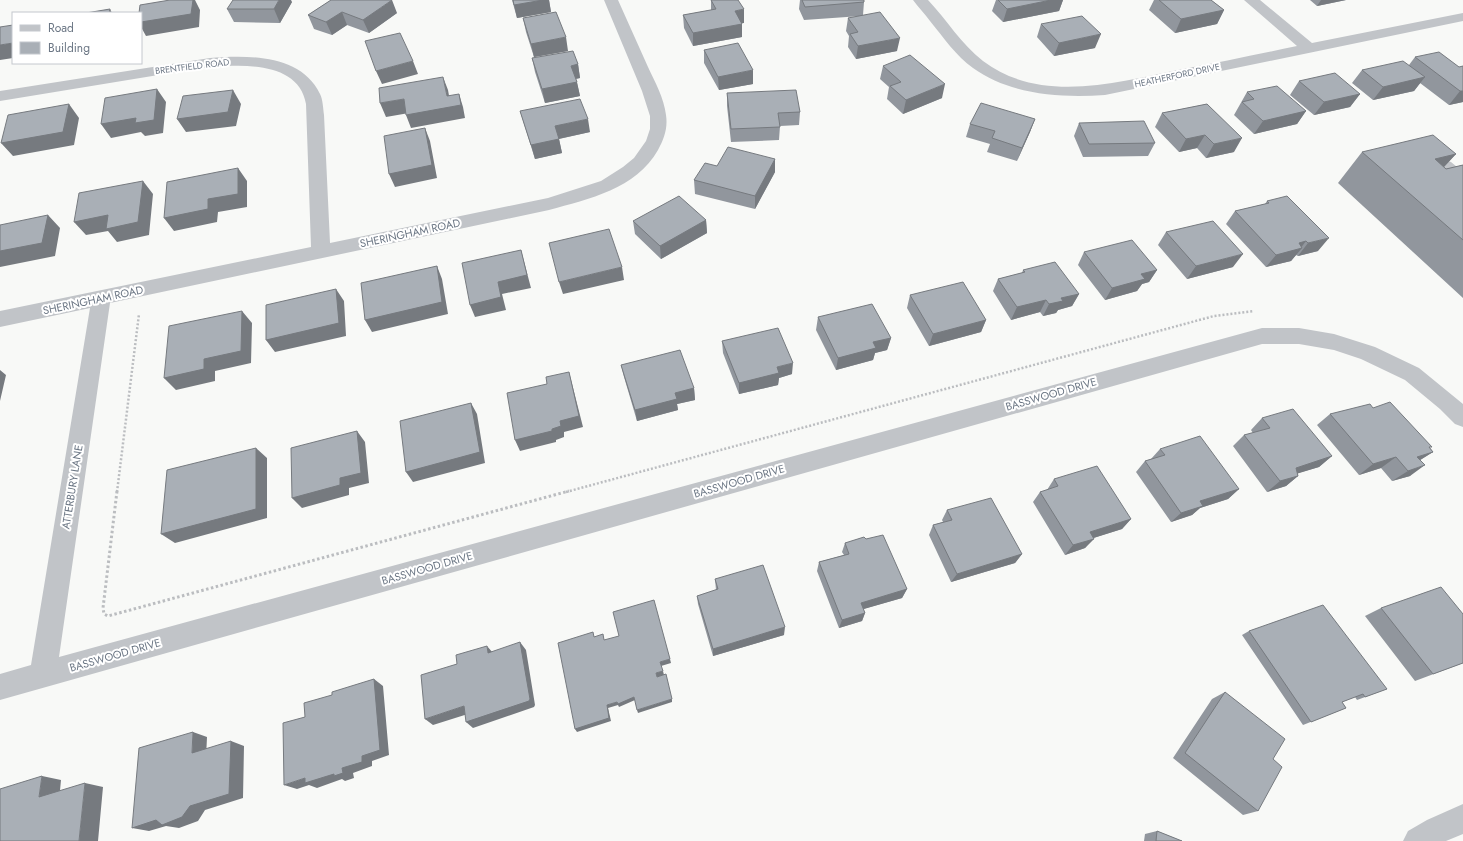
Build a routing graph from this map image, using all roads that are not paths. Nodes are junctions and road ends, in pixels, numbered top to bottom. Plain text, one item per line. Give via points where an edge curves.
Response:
1 (611, 0) edge
2 (920, 0) edge
3 (1251, 0) edge
4 (1459, 21) edge
5 (1308, 48) junction
6 (0, 96) edge
7 (1445, 166) edge
8 (1463, 181) edge
9 (321, 252) junction
10 (101, 298) junction
11 (0, 319) edge
12 (1463, 418) edge
13 (43, 675) junction
14 (0, 688) edge
15 (1463, 819) edge
16 (1418, 841) edge

1 - 9 street, SHERINGHAM ROAD via 653,96 658,116 655,140 640,162 618,179 596,190 549,204
2 - 5 street, HEATHERFORD DRIVE via 963,51 986,69 1016,83 1052,90 1105,90
3 - 5 street
4 - 5 street, HEATHERFORD DRIVE
6 - 9 street, BRENTFIELD ROAD via 226,61 260,62 288,71 307,86 316,115
7 - 8 street
9 - 10 street, SHERINGHAM ROAD
10 - 11 street, SHERINGHAM ROAD
10 - 13 street, ATTERBURY LANE
12 - 13 street, BASSWOOD DRIVE via 1412,374 1368,353 1334,342 1299,336 1262,336
13 - 14 street, BASSWOOD DRIVE
15 - 16 street

